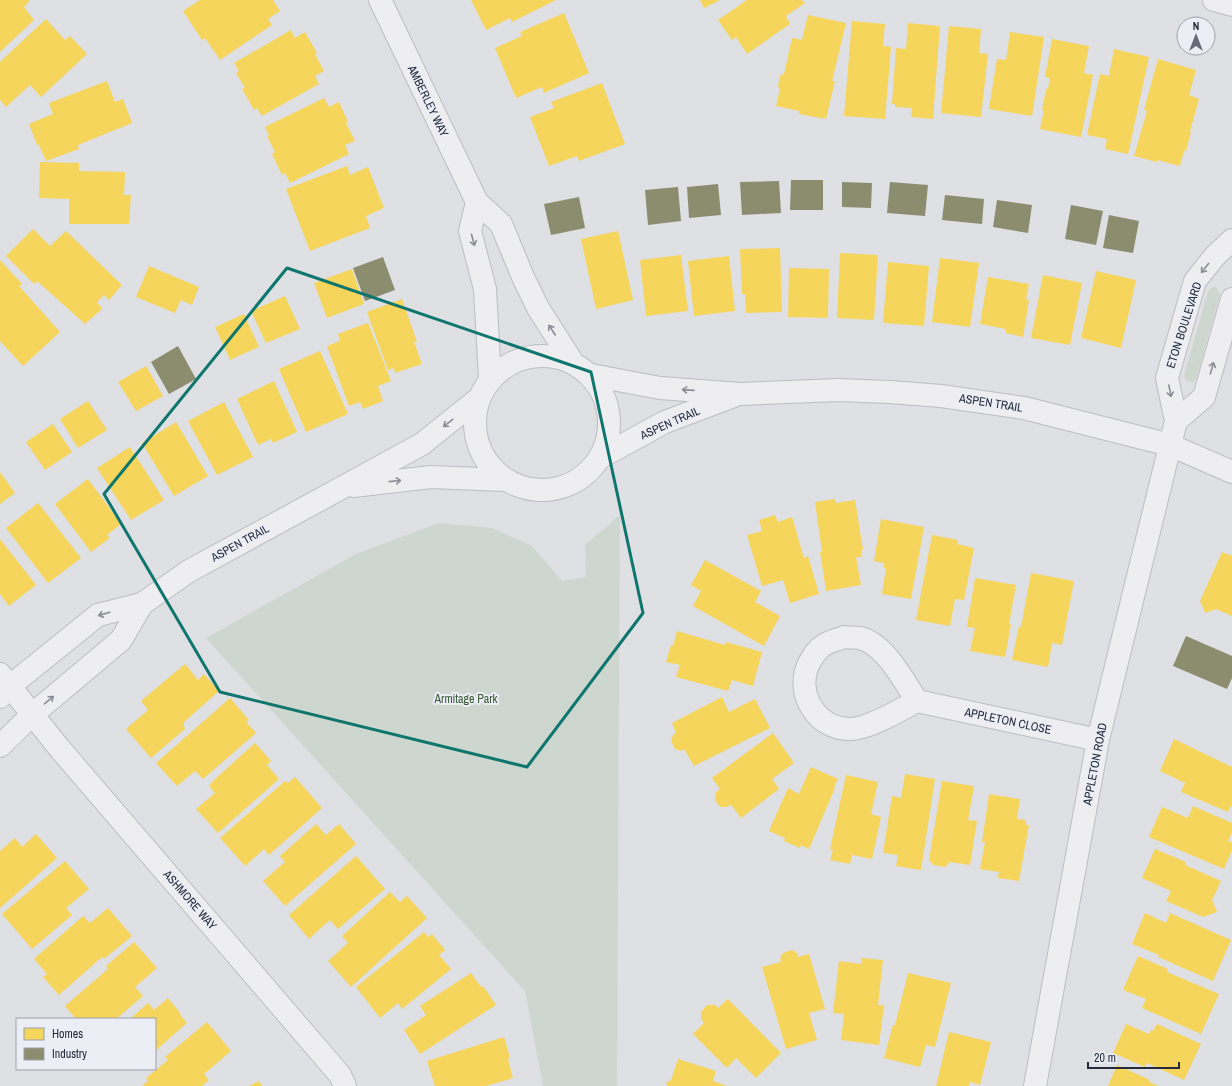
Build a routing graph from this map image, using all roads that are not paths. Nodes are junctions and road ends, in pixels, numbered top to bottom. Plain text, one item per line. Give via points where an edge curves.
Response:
1 (380, 0) edge
2 (1214, 0) edge
3 (1232, 5) edge
4 (477, 202) junction
5 (1232, 240) edge
6 (1232, 299) edge
7 (573, 363) junction
8 (591, 375) junction
9 (490, 379) junction
10 (740, 394) junction
11 (478, 399) junction
12 (1176, 421) junction
13 (1170, 445) junction
14 (601, 457) junction
15 (1232, 472) edge
16 (505, 480) junction
17 (342, 487) junction
18 (142, 604) junction
19 (3, 686) edge
20 (917, 702) junction
21 (33, 714) junction
22 (1098, 740) junction
23 (0, 746) edge
24 (345, 1086) edge
25 (1035, 1086) edge

1 - 4 street, AMBERLEY WAY
2 - 3 street
7 -> 4 street, AMBERLEY WAY via 538,308 500,224
4 -> 9 street via 470,231 486,289
5 -> 12 street, ETON BOULEVARD via 1195,281 1167,378
12 -> 6 street via 1204,397
7 - 8 street, ASPEN TRAIL
7 - 9 street, ASPEN TRAIL via 553,356 529,356 508,364
10 -> 8 street, ASPEN TRAIL via 660,388
8 - 14 street, ASPEN TRAIL via 604,394 610,414 609,436
9 - 11 street, ASPEN TRAIL
10 - 13 street, ASPEN TRAIL via 838,390 941,396 1024,408
10 - 14 street, ASPEN TRAIL via 665,422
11 - 16 street, ASPEN TRAIL via 474,421 477,444 488,464
11 -> 17 street, ASPEN TRAIL via 422,444
12 - 13 street, ETON BOULEVARD
13 - 15 street, ASPEN TRAIL
13 - 22 street, APPLETON ROAD
14 - 16 street, ASPEN TRAIL via 588,473 569,486 548,491 526,489
17 -> 16 street, ASPEN TRAIL via 431,477
17 - 18 street, ASPEN TRAIL via 189,571
18 -> 19 street, ASPEN TRAIL via 98,615
21 -> 18 street, ASPEN TRAIL via 121,640
19 - 21 street, ASHMORE WAY
20 - 20 street via 888,658 877,646 861,638 844,637 829,642 816,651 807,665 805,694 811,709 827,723 842,728 858,728
20 - 22 street, APPLETON CLOSE
21 - 23 street, ASPEN TRAIL
21 - 24 street, ASHMORE WAY via 340,1075
22 - 25 street, APPLETON ROAD

